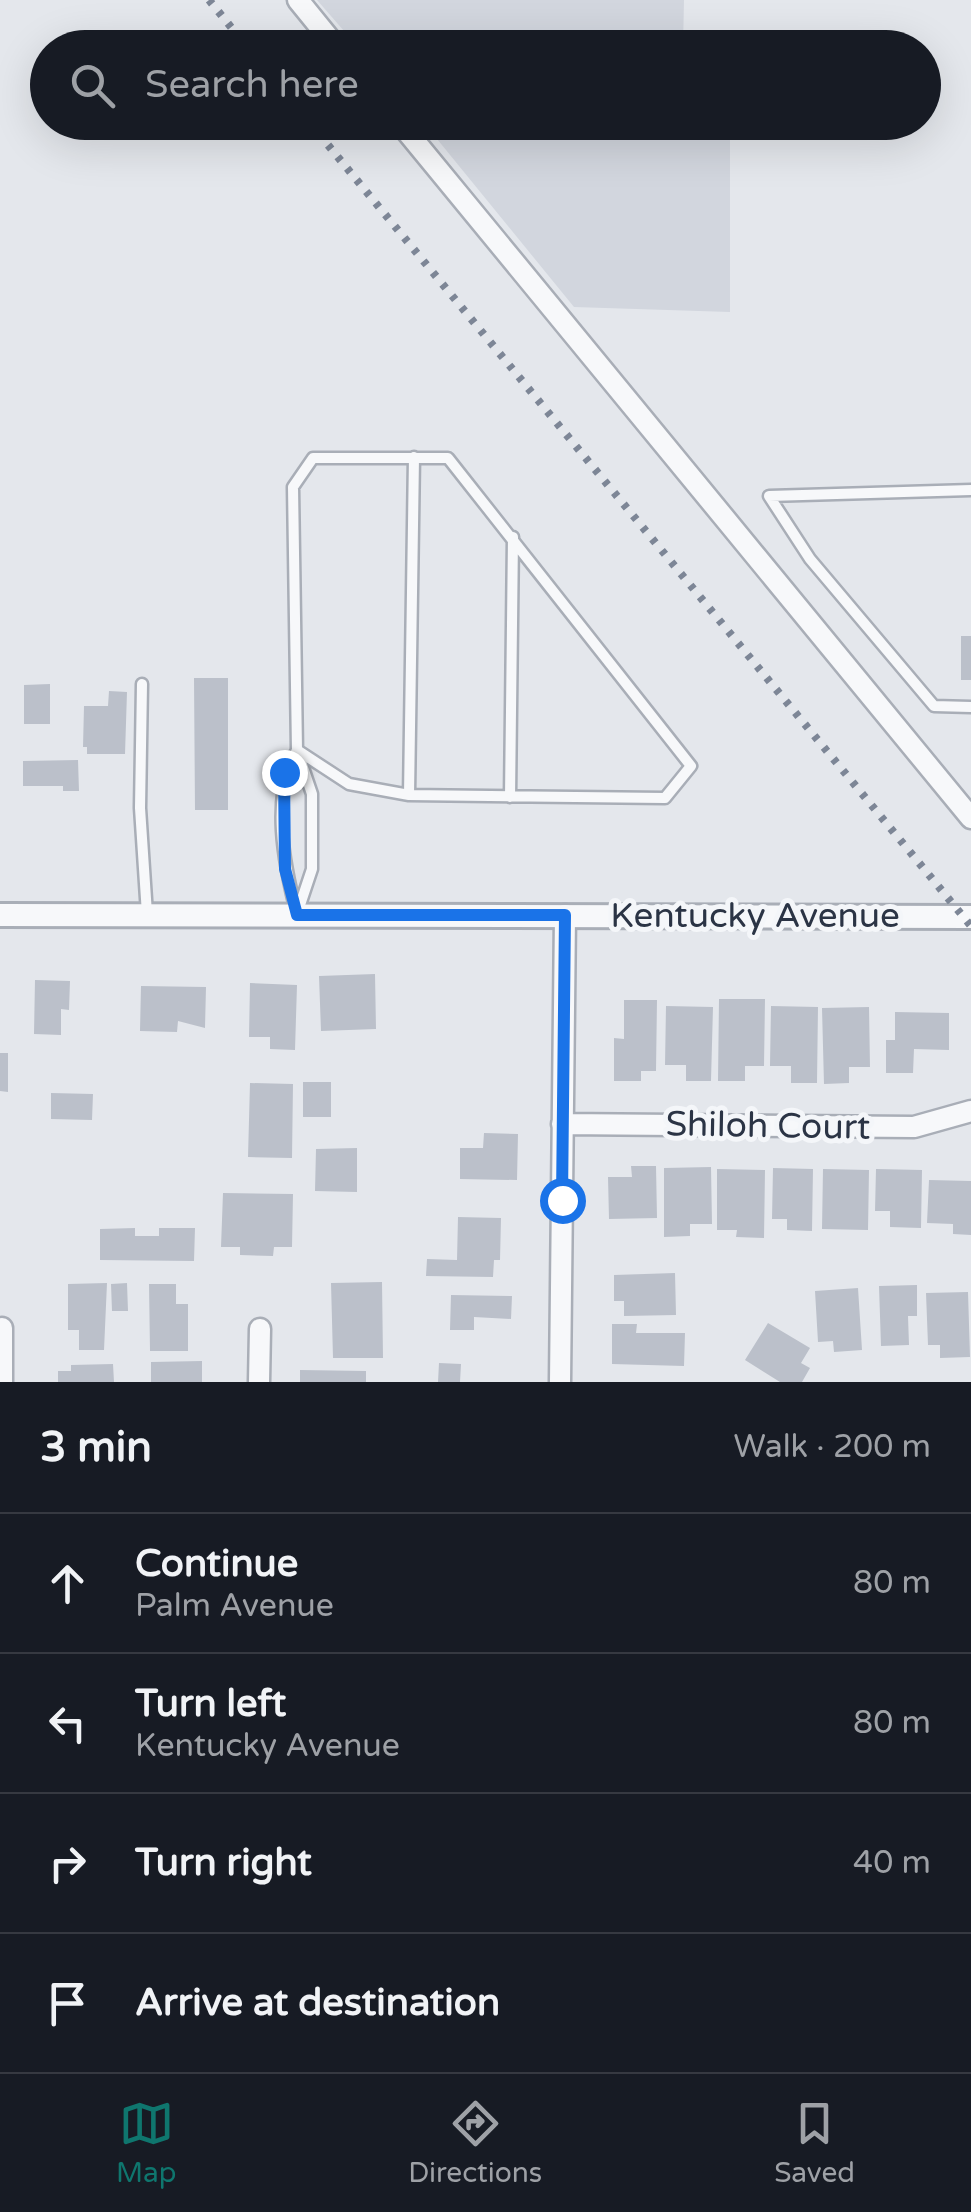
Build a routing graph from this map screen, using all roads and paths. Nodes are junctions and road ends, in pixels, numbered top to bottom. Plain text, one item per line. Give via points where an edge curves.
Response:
1 (298, 0) edge
2 (322, 30) edge
3 (414, 140) edge
4 (414, 457) junction
5 (971, 490) edge
6 (512, 536) junction
7 (142, 684) dead end
8 (971, 707) edge
9 (297, 750) junction
10 (409, 796) junction
11 (510, 798) junction
12 (971, 818) edge
13 (0, 915) edge
14 (147, 915) junction
15 (297, 915) junction
16 (565, 915) junction
17 (971, 917) edge
18 (971, 1111) edge
19 (562, 1124) junction
20 (2, 1328) dead end
21 (260, 1329) dead end
22 (2, 1382) edge
23 (259, 1382) edge
24 (560, 1382) edge

1 - 2 street
3 - 12 street
4 - 6 lane via 448,458
4 - 9 lane via 312,458 293,488
4 - 10 lane
5 - 8 lane via 769,496 810,559 934,706
6 - 11 lane
6 - 11 lane via 691,766 665,798
7 - 14 lane
9 - 10 lane via 350,784
9 - 15 lane via 312,794 312,869
9 - 15 lane via 284,772 285,869
10 - 11 lane
13 - 14 street, Kentucky Avenue
14 - 15 street, Kentucky Avenue
15 - 16 street, Kentucky Avenue
16 - 17 street, Kentucky Avenue
16 - 19 street
18 - 19 street, Shiloh Court via 914,1127
19 - 24 street
20 - 22 street
21 - 23 street

